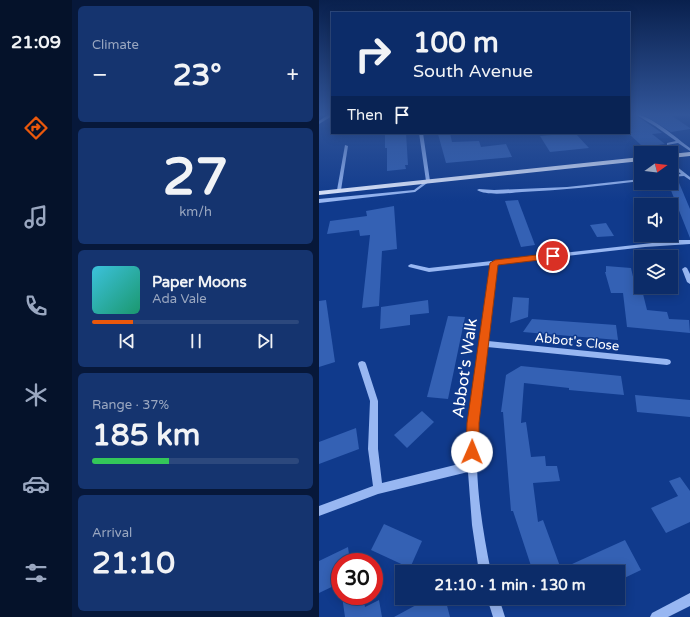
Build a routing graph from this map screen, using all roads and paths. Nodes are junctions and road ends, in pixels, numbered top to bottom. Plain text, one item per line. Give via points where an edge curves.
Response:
1 (422, 143) edge
2 (675, 143) edge
3 (681, 143) edge
4 (668, 144) dead end
5 (346, 146) dead end
6 (690, 150) edge
7 (690, 154) edge
8 (678, 155) edge
9 (634, 160) edge
10 (678, 169) edge
11 (685, 175) junction
12 (678, 176) edge
13 (690, 179) edge
14 (428, 181) junction
15 (634, 181) edge
16 (339, 190) junction
17 (479, 190) dead end
18 (319, 193) edge
19 (319, 202) edge
20 (690, 242) edge
21 (495, 263) junction
22 (411, 266) dead end
23 (685, 269) dead end
24 (690, 282) edge
25 (484, 344) junction
26 (667, 362) dead end
27 (362, 364) dead end
28 (472, 466) junction
29 (378, 489) junction
30 (319, 511) edge
31 (484, 565) edge
32 (690, 598) edge
33 (495, 605) edge
34 (499, 617) edge
35 (656, 617) edge

1 - 14 street
2 - 4 street
3 - 6 street
5 - 16 street
7 - 8 main road
9 - 14 main road
10 - 11 street
11 - 12 street
11 - 13 street
14 - 16 main road
14 - 19 street via 415,191
15 - 17 street via 567,188 494,192
16 - 18 main road
20 - 21 street via 651,244
21 - 22 street via 429,270
21 - 25 street, Abbot's Walk
23 - 24 street
25 - 26 street, Abbot's Close
25 - 28 street, Abbot's Walk via 473,423
27 - 29 street via 374,401 373,449
28 - 29 street
28 - 31 street, Abbot's Walk via 477,525
29 - 30 street
32 - 35 street
33 - 34 street

